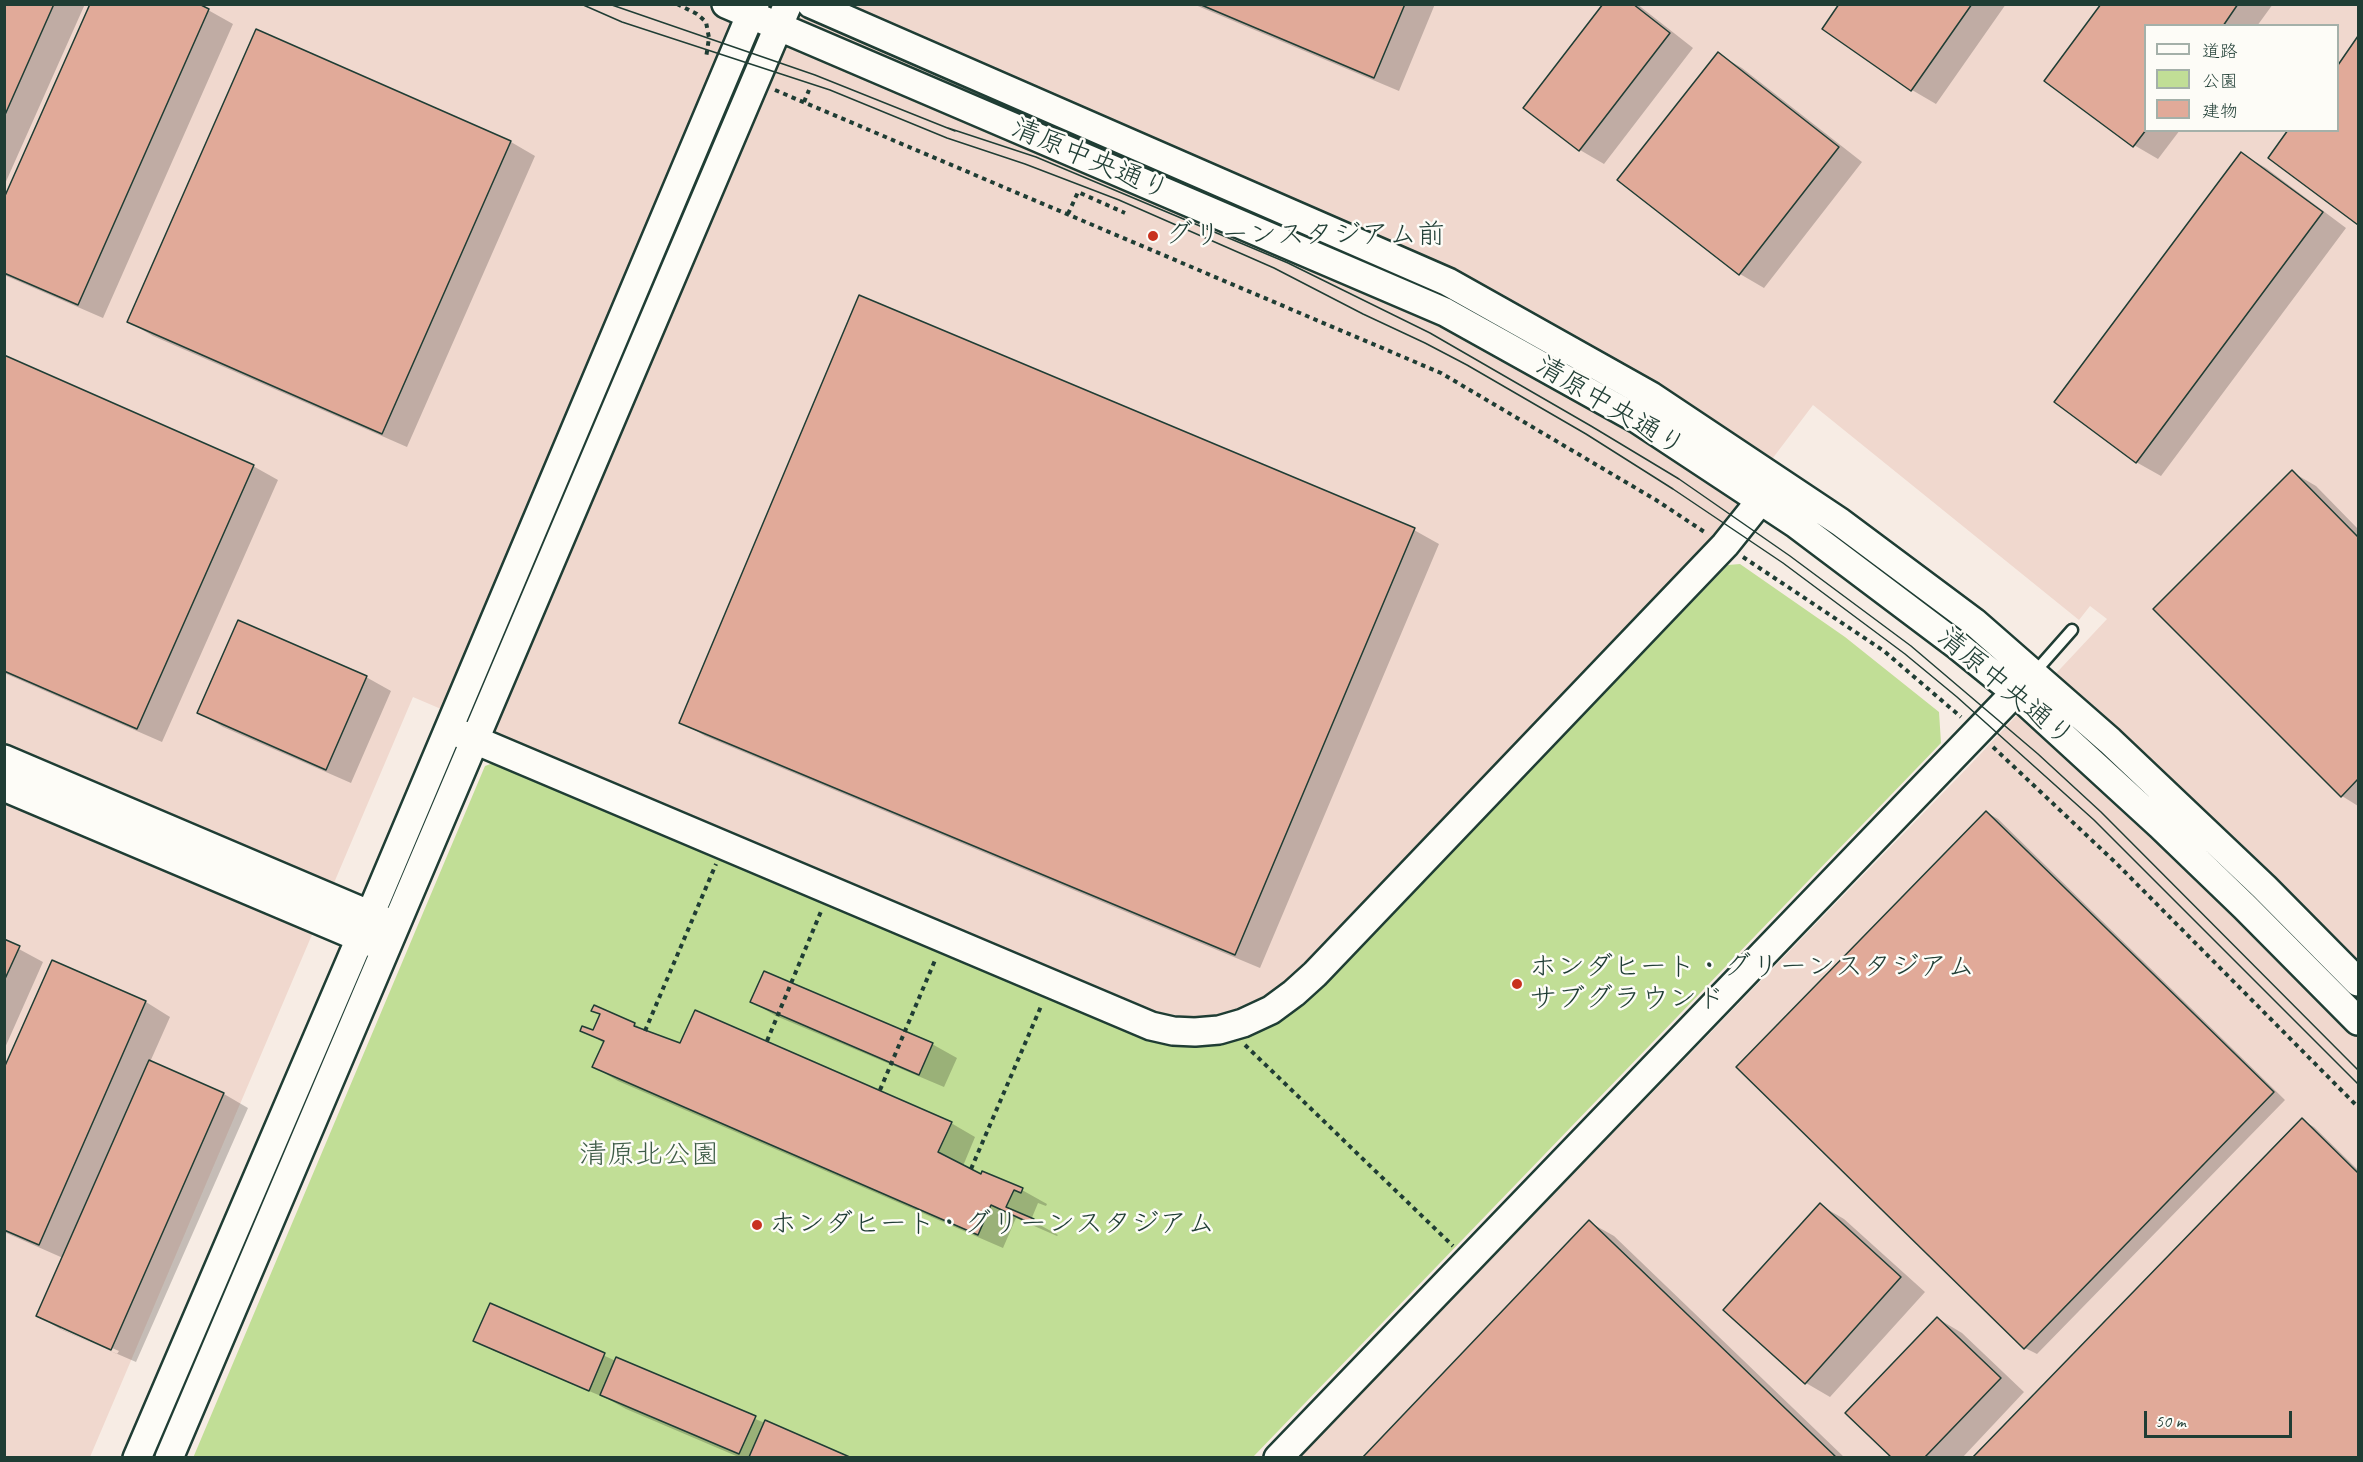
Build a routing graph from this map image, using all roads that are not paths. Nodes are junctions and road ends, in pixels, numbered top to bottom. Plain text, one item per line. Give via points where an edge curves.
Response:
1 (726, 4) edge
2 (811, 4) edge
3 (753, 10) edge
4 (783, 15) edge
5 (1761, 500) junction
6 (2072, 630) dead end
7 (2034, 673) junction
8 (2016, 693) junction
9 (449, 729) junction
10 (475, 740) junction
11 (4, 759) edge
12 (4, 787) edge
13 (378, 932) junction
14 (2358, 982) edge
15 (2358, 1022) edge
16 (137, 1458) edge
17 (169, 1458) edge
18 (1278, 1458) edge

1 - 3 street, 清原中央通り
2 - 7 street, 清原中央通り via 1448,282 1651,396 1776,477 1965,616
3 - 4 street, 清原中央通り
3 - 9 street
4 - 5 street, 清原中央通り via 1444,312 1636,419
4 - 10 street
5 - 8 street, 清原中央通り
5 - 10 street via 1717,554 1314,974 1271,1010 1219,1030 1184,1032 1151,1026
6 - 7 lane
7 - 8 street
7 - 14 street, 清原中央通り via 2232,856
8 - 15 street, 清原中央通り via 2245,907
8 - 18 street
9 - 10 street
9 - 13 street
10 - 13 street
11 - 13 street
12 - 13 street
13 - 16 street
13 - 17 street

